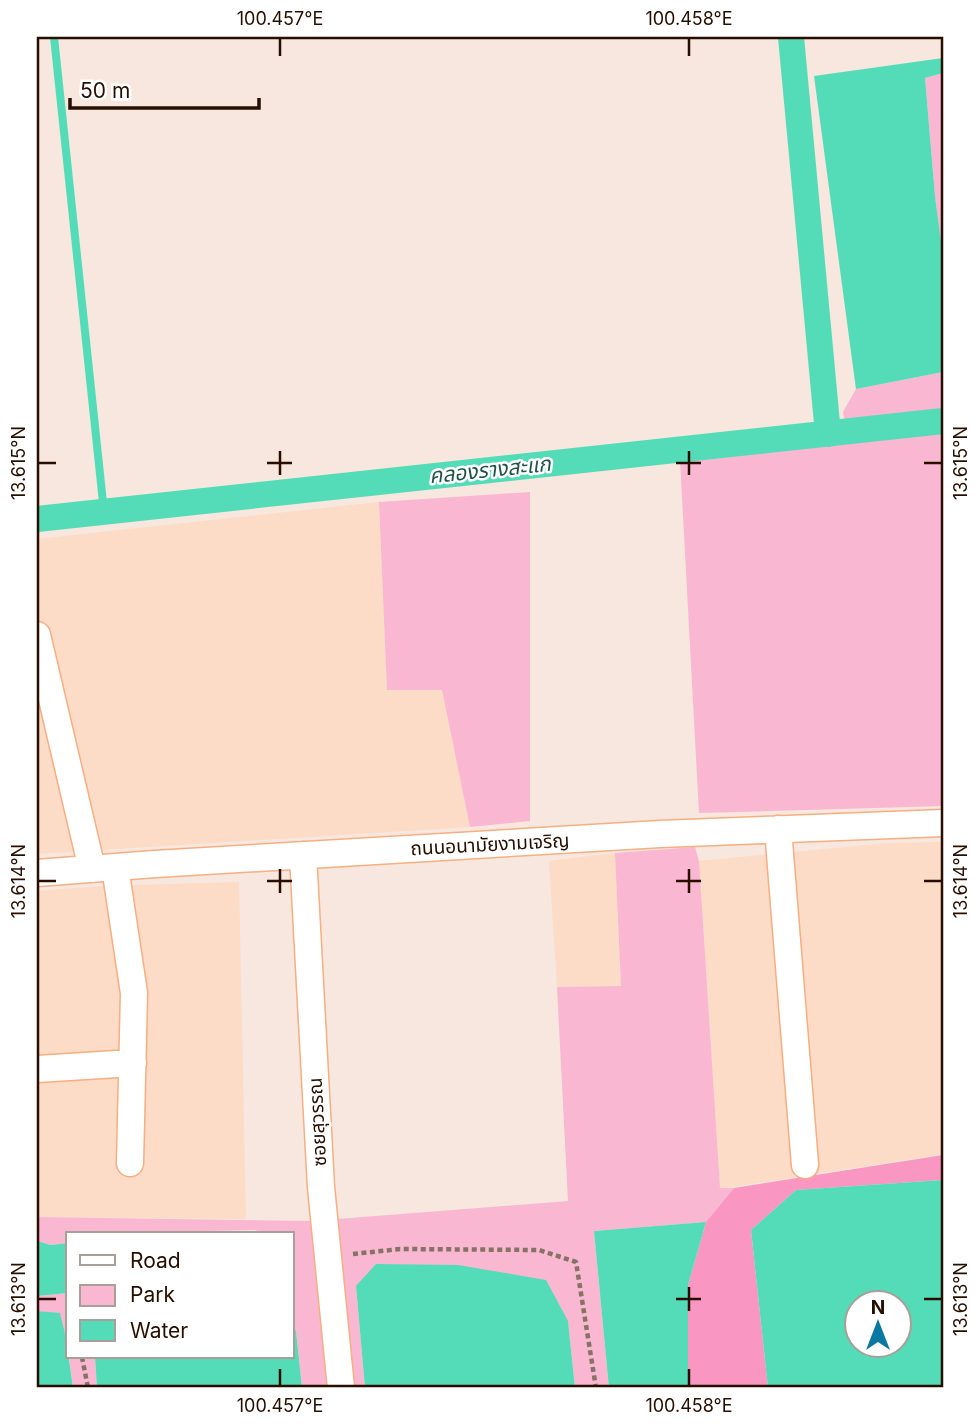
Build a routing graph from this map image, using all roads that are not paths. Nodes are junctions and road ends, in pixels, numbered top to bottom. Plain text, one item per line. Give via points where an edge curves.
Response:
1 (37, 635) edge
2 (943, 823) edge
3 (778, 829) junction
4 (303, 855) junction
5 (104, 868) junction
6 (37, 873) edge
7 (133, 1063) junction
8 (37, 1069) edge
9 (130, 1163) dead end
10 (805, 1166) dead end
11 (341, 1388) edge

1 - 5 street
2 - 3 street, ถนนอนามัยงามเจริญ
3 - 4 street, ถนนอนามัยงามเจริญ
3 - 10 street
4 - 5 street, ถนนอนามัยงามเจริญ
4 - 11 street, ซอยสุวรรณ via 323,1212
5 - 6 street, ถนนอนามัยงามเจริญ
5 - 7 street via 134,993
7 - 8 street
7 - 9 street

